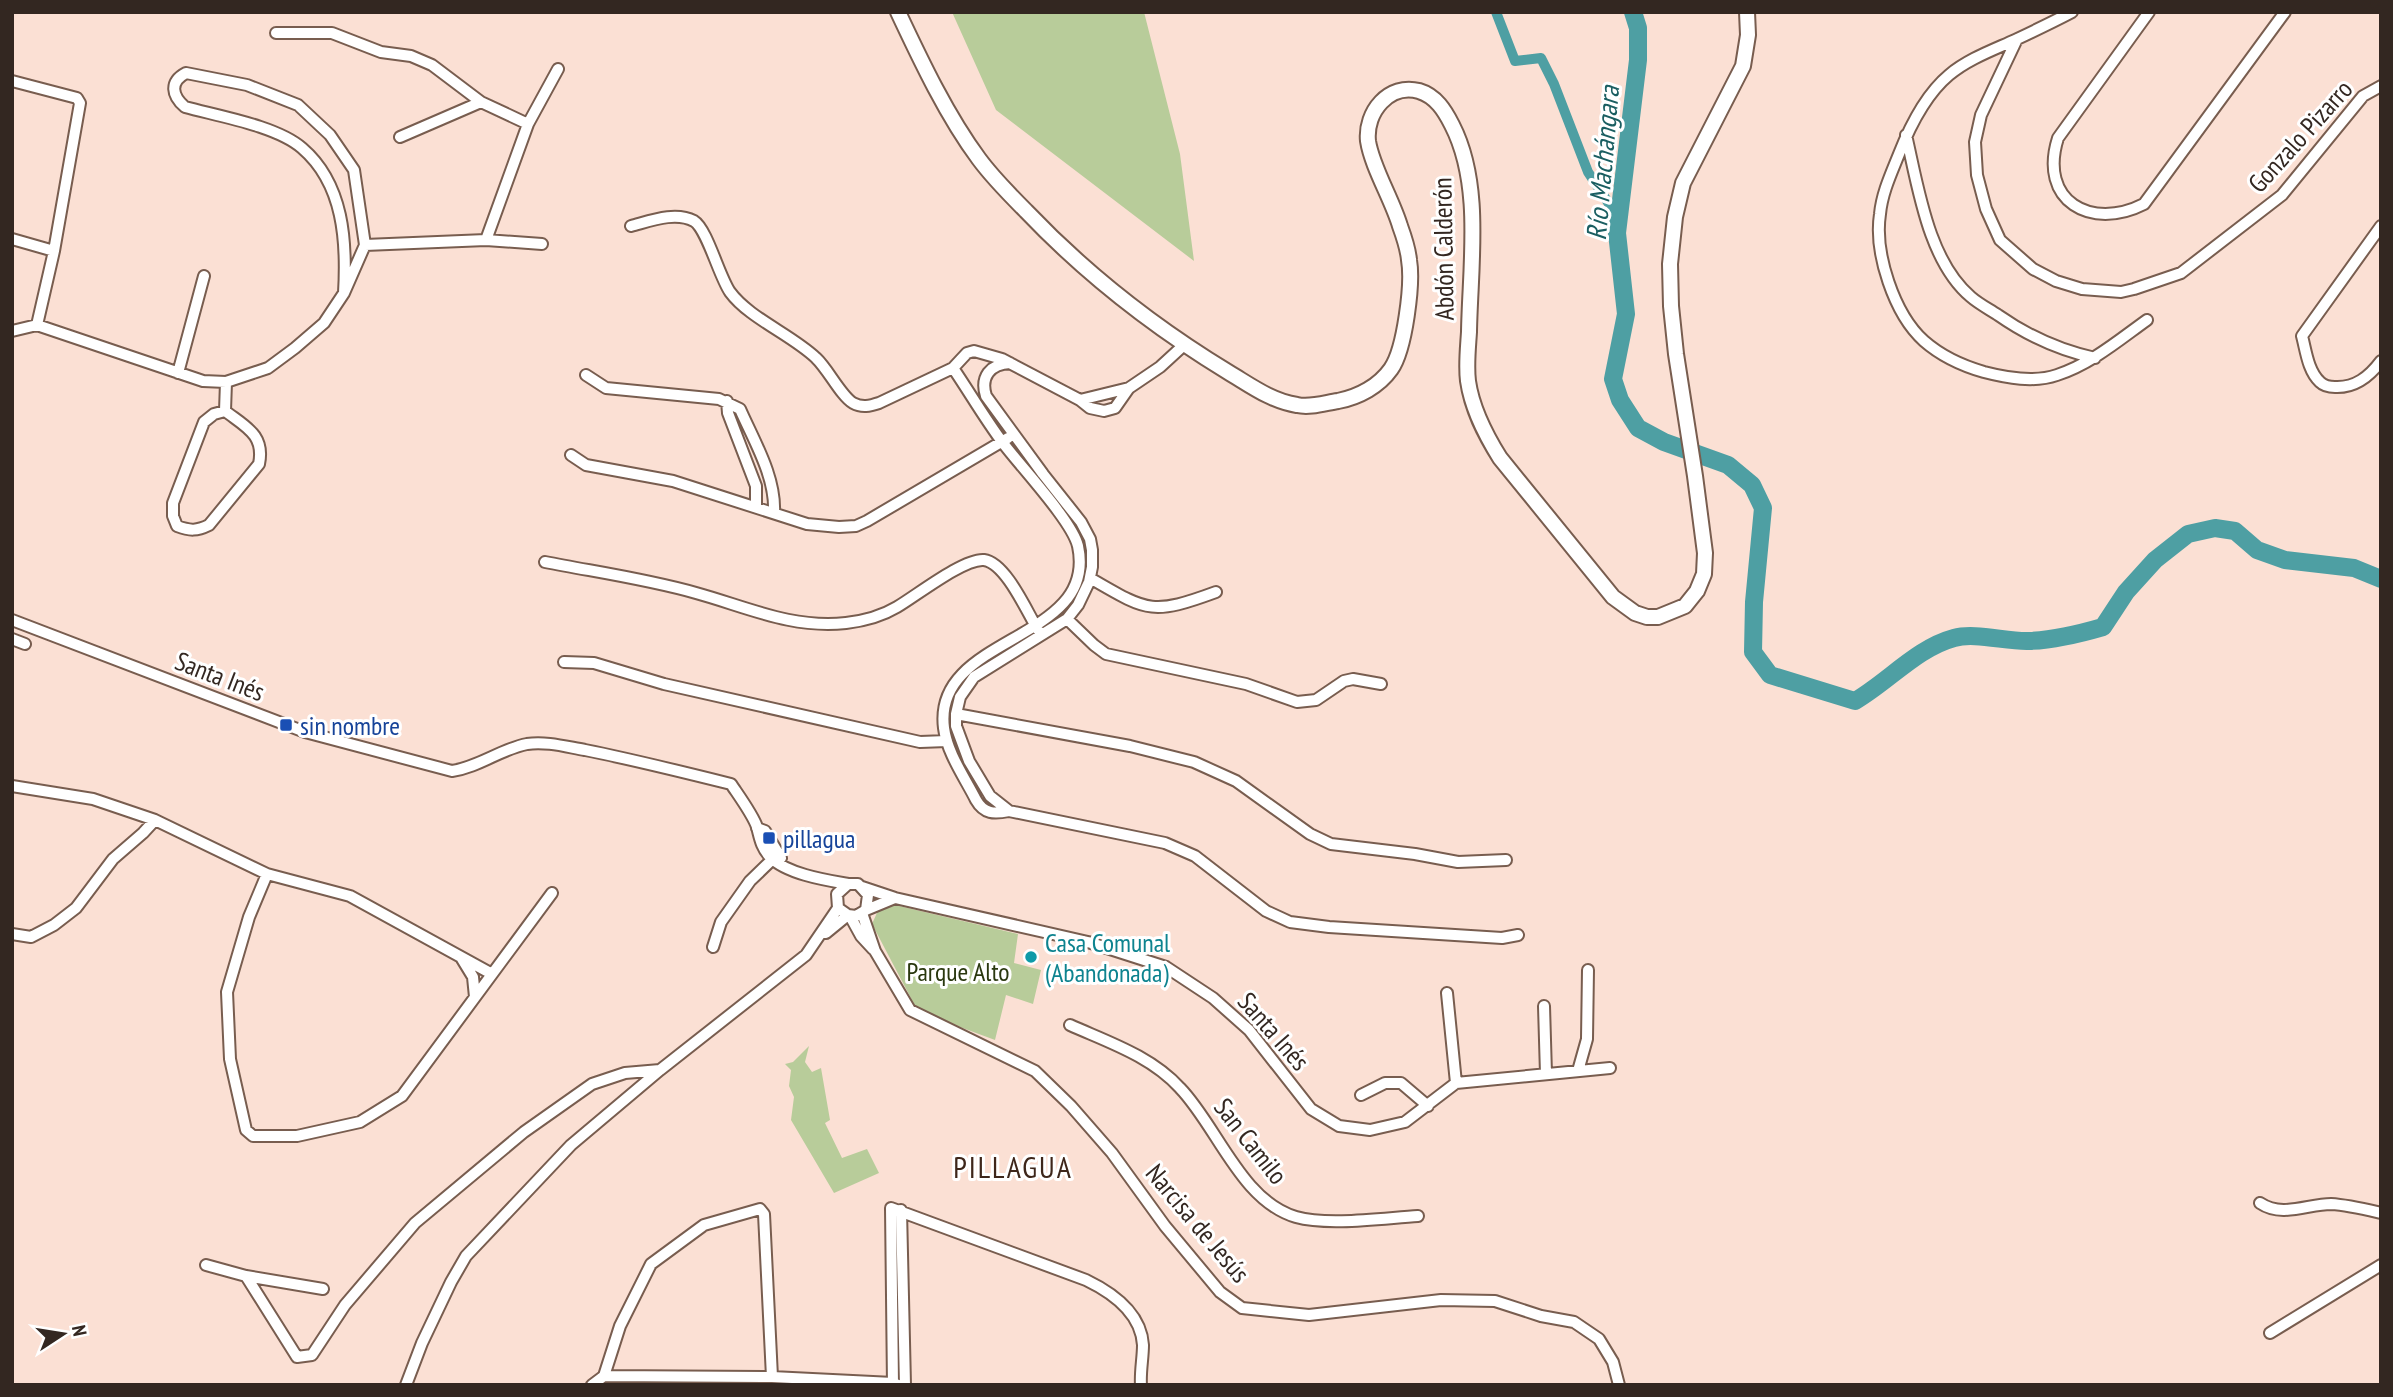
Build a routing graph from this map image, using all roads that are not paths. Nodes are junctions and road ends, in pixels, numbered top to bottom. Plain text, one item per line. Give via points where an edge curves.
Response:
1 (898, 12) edge
2 (1747, 12) edge
3 (2072, 12) edge
4 (2149, 12) edge
5 (2285, 12) edge
6 (276, 33) dead end
7 (2017, 39) junction
8 (558, 69) dead end
9 (12, 81) edge
10 (2381, 86) edge
11 (481, 102) junction
12 (528, 124) junction
13 (1906, 135) junction
14 (400, 137) dead end
15 (631, 226) dead end
16 (2381, 226) edge
17 (12, 239) edge
18 (486, 240) junction
19 (542, 244) dead end
20 (365, 245) junction
21 (54, 251) junction
22 (204, 276) dead end
23 (344, 293) junction
24 (2147, 320) dead end
25 (37, 326) junction
26 (12, 331) edge
27 (1184, 345) junction
28 (2095, 358) junction
29 (2381, 361) edge
30 (1010, 363) junction
31 (953, 368) junction
32 (178, 373) junction
33 (586, 375) dead end
34 (226, 382) junction
35 (1129, 388) junction
36 (1080, 400) junction
37 (727, 401) junction
38 (225, 411) junction
39 (1013, 435) junction
40 (1002, 441) junction
41 (571, 455) dead end
42 (756, 507) junction
43 (774, 513) junction
44 (545, 562) dead end
45 (1090, 578) junction
46 (1216, 592) dead end
47 (1067, 618) junction
48 (12, 620) edge
49 (1038, 629) junction
50 (12, 639) edge
51 (25, 644) dead end
52 (564, 662) dead end
53 (1381, 684) dead end
54 (956, 713) junction
55 (947, 741) junction
56 (12, 786) edge
57 (1009, 811) junction
58 (155, 820) junction
59 (775, 856) junction
60 (1506, 860) dead end
61 (267, 874) junction
62 (818, 878) junction
63 (848, 884) junction
64 (862, 887) junction
65 (552, 893) dead end
66 (895, 898) junction
67 (843, 909) junction
68 (864, 911) junction
69 (12, 934) edge
70 (1518, 935) dead end
71 (713, 947) dead end
72 (875, 950) junction
73 (460, 956) junction
74 (1588, 970) dead end
75 (492, 974) junction
76 (1447, 993) dead end
77 (475, 997) junction
78 (1544, 1006) dead end
79 (1070, 1025) dead end
80 (1610, 1068) dead end
81 (660, 1070) junction
82 (1578, 1071) junction
83 (1546, 1074) junction
84 (1456, 1083) junction
85 (1361, 1096) dead end
86 (1428, 1106) junction
87 (2260, 1203) dead end
88 (2381, 1213) edge
89 (1418, 1216) dead end
90 (206, 1265) dead end
91 (2381, 1265) edge
92 (246, 1276) junction
93 (323, 1289) dead end
94 (2270, 1333) dead end
95 (604, 1376) junction
96 (772, 1377) junction
97 (897, 1384) edge
98 (406, 1385) edge
99 (593, 1385) edge
100 (1141, 1385) edge
101 (1619, 1385) edge

1 - 27 street, Abdón Calderón via 964,136 992,176 1111,291
2 - 27 street, Abdón Calderón via 1743,65 1683,183 1670,264 1676,354 1705,553 1704,575 1685,606 1647,617 1613,597 1484,433 1467,380 1471,191 1458,137 1431,96 1406,90 1374,108 1369,123 1368,142 1410,261 1409,299 1393,367 1366,391 1345,400 1299,406 1269,396
3 - 7 street
4 - 5 street via 2058,138 2053,154 2056,184 2062,195 2099,214 2131,211 2144,204
6 - 11 street via 332,33 381,52 411,56 432,65
7 - 10 street, Gonzalo Pizarro via 1981,115 1975,142 1976,175 1986,209 2000,240 2032,269 2056,281 2101,292 2134,289 2180,273 2282,195 2363,96
7 - 13 street via 1949,75 1917,113
8 - 12 street
9 - 21 street via 77,98 80,103
11 - 12 street
11 - 14 street
12 - 18 street
13 - 28 street via 1926,222 1951,273 1970,296 2037,340
13 - 28 street via 1883,196 1879,243 1892,291 1910,325 1924,341 1962,365 2016,378 2056,376
15 - 31 street via 678,217 698,224 733,295 814,355 850,402 869,407
16 - 29 street via 2302,336 2311,369 2326,386 2357,384
17 - 21 street
18 - 19 street
18 - 20 street
20 - 23 street
20 - 23 street via 354,170 330,135 298,105 247,85 186,73 175,81 177,101 186,107 276,134 302,148 327,177 343,228
21 - 25 street
22 - 32 street
23 - 34 street via 324,323 295,348 268,368
24 - 28 street
25 - 26 street
25 - 32 street
27 - 35 street
30 - 31 street via 974,351
30 - 36 street
30 - 39 street via 990,370 984,386
31 - 40 street
32 - 34 street
33 - 37 street via 606,388
34 - 38 street
35 - 36 street
35 - 36 street via 1115,408 1104,411
37 - 42 street via 756,486
37 - 43 street via 740,409 771,482
38 - 38 street via 254,433 261,453 259,464 209,524 189,531 177,526 173,503 204,422
39 - 40 street
39 - 45 street via 1086,530 1092,550
40 - 43 street via 856,526 824,527
40 - 49 street via 1068,525 1078,549 1073,589
41 - 42 street via 586,465 673,481
42 - 43 street
44 - 49 street via 655,582 808,625 873,617 894,609 968,562 984,560 1003,573
45 - 46 street via 1136,605 1153,608
45 - 47 street
47 - 49 street
47 - 53 street via 1106,654 1247,684 1297,702 1316,700 1353,679
48 - 59 street, Santa Inés via 305,732 452,771 538,744 640,761 732,784 757,836
49 - 54 street via 974,677 960,697
49 - 55 street via 966,669 955,682 943,715
50 - 51 street
52 - 55 street via 594,663 664,684 920,742
54 - 57 street via 969,761 990,796
54 - 60 street via 1194,762 1236,781 1331,844 1458,862
55 - 57 street via 980,807 990,813
56 - 58 street via 93,799
57 - 70 street via 1165,843 1195,856 1266,911 1290,922 1502,938
58 - 61 street
58 - 69 street via 113,859 76,908 31,937
59 - 62 street, Santa Inés via 805,876
59 - 71 street via 750,881 721,922
61 - 73 street via 350,896
61 - 77 street via 228,992 230,1059 249,1134 297,1136 360,1122 402,1096
62 - 63 street, Santa Inés
62 - 67 street, Santa Inés
63 - 64 street
63 - 67 street via 840,889
64 - 66 street, Santa Inés
64 - 68 street via 869,900
65 - 75 street
66 - 68 street
66 - 86 street, Santa Inés via 1088,942 1166,967 1213,998 1248,1030 1311,1109 1339,1126 1388,1128
67 - 68 street
67 - 72 street, Santa Inés
67 - 81 street via 806,955
68 - 72 street, Narcisa de Jesús
72 - 101 street, Narcisa de Jesús via 911,1010 1035,1071 1071,1106 1220,1292 1242,1308 1308,1315 1441,1300 1494,1301 1574,1322 1591,1333 1613,1362
73 - 75 street
73 - 77 street via 472,977
74 - 82 street via 1587,1039
75 - 77 street
76 - 84 street
78 - 83 street
79 - 89 street, San Camilo via 1148,1060 1181,1088 1245,1179 1273,1206 1296,1217 1323,1221
80 - 82 street
81 - 92 street via 625,1073 592,1084 524,1132 415,1223 345,1305 312,1355 297,1357
81 - 98 street via 571,1145 466,1256
82 - 83 street
83 - 84 street
84 - 86 street, Santa Inés
85 - 86 street via 1385,1083 1401,1083
87 - 88 street via 2282,1210 2350,1205
90 - 92 street
91 - 94 street
92 - 93 street
95 - 96 street
95 - 96 street via 620,1326 651,1264 704,1225 760,1209 764,1214
95 - 99 street
96 - 97 street
97 - 100 street via 896,1209 1104,1289 1124,1304 1136,1322 1143,1343

